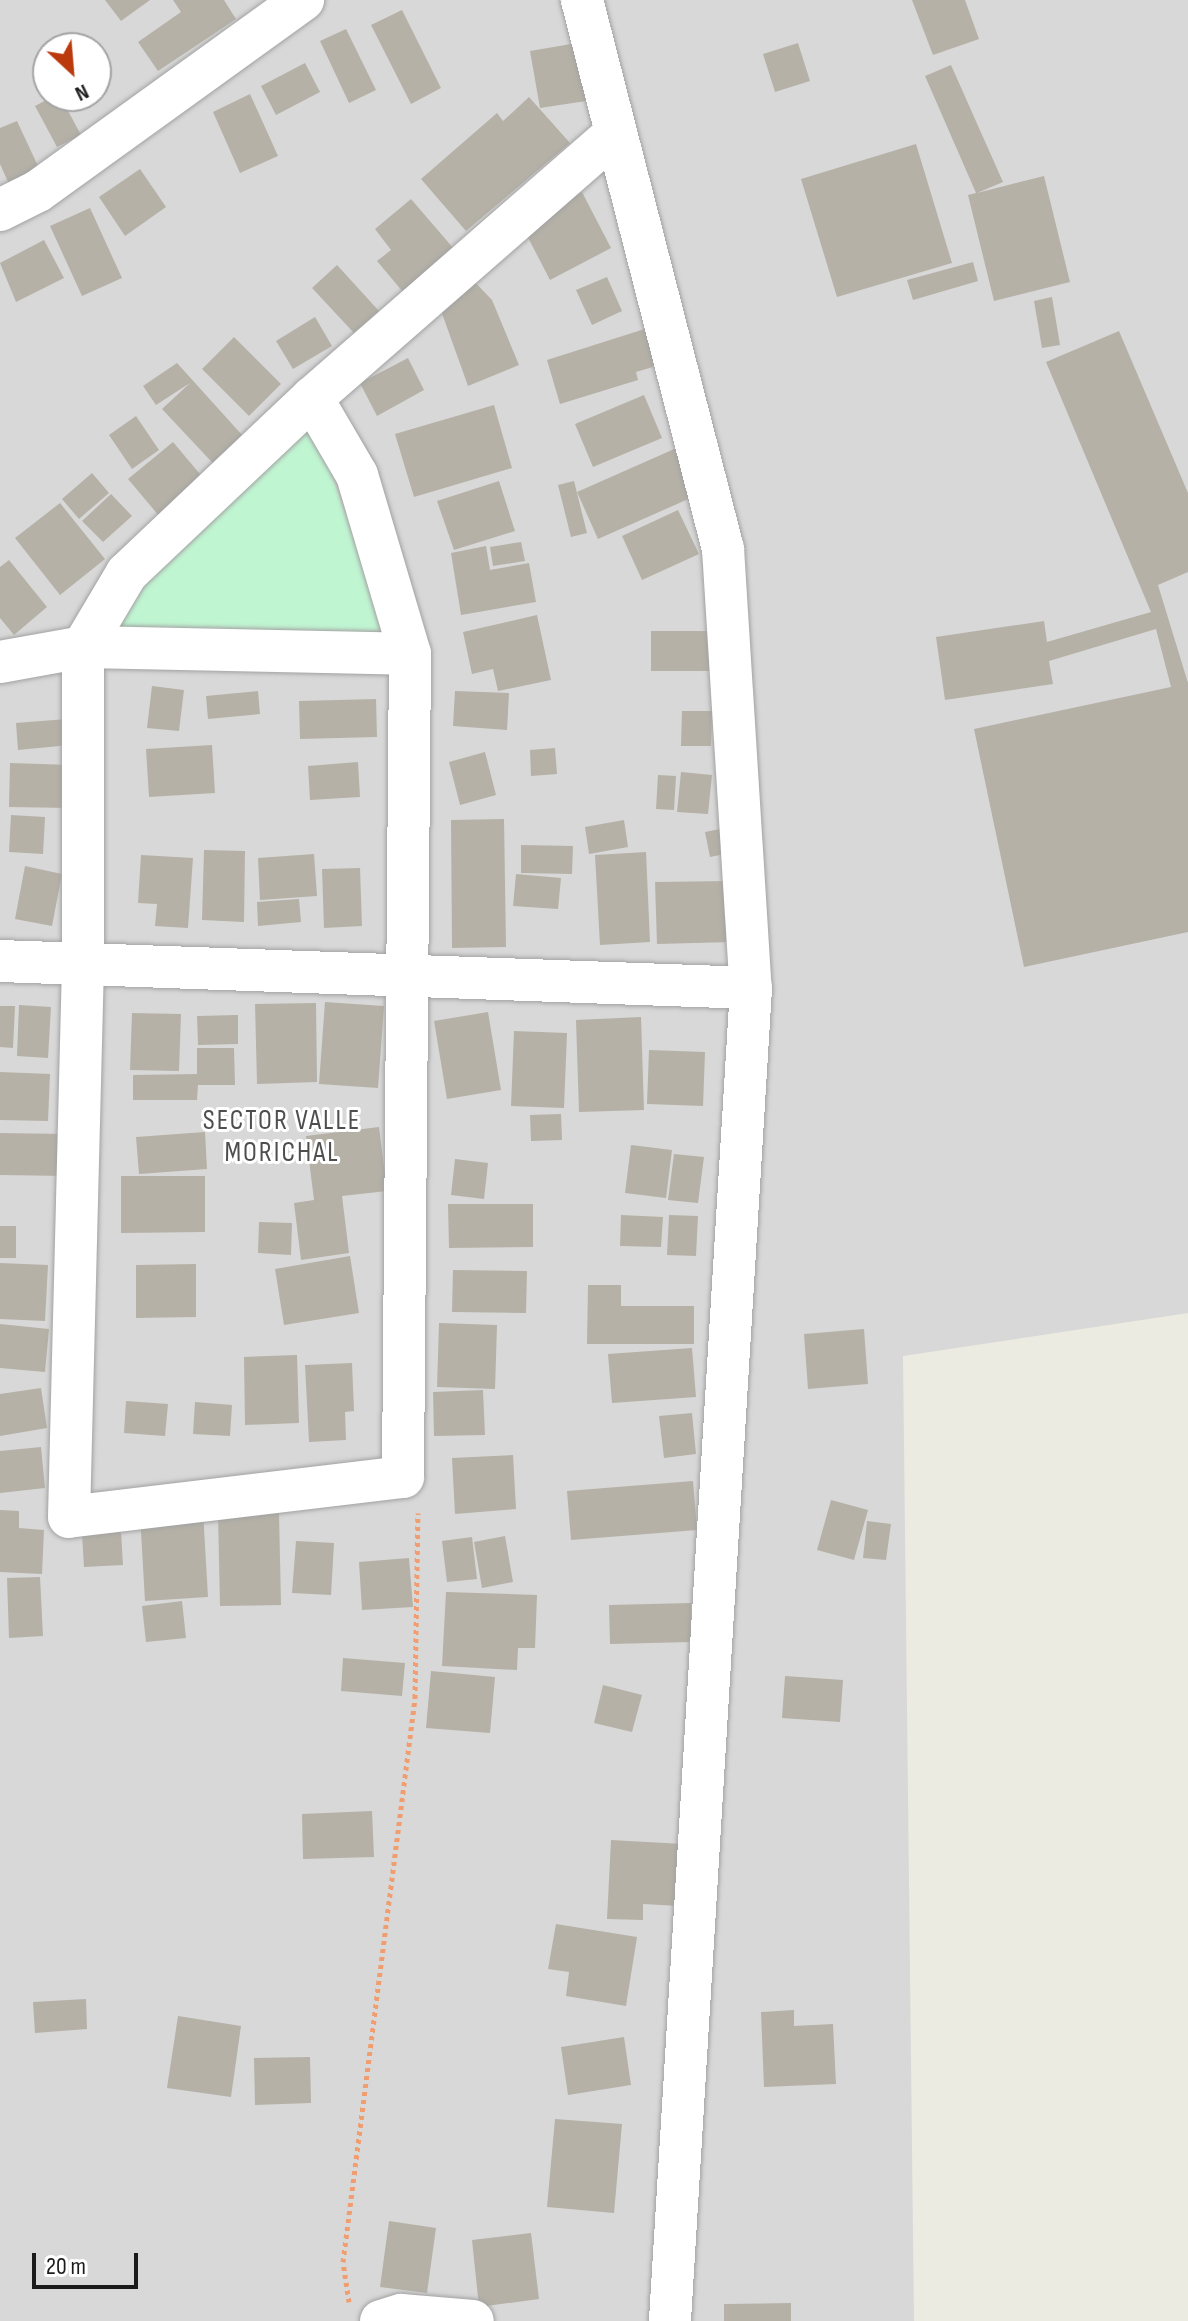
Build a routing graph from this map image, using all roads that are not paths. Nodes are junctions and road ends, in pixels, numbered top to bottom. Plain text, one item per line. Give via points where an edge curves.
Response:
1 (303, 0) edge
2 (582, 0) edge
3 (616, 133) junction
4 (0, 210) edge
5 (312, 398) junction
6 (83, 647) junction
7 (410, 654) junction
8 (0, 662) edge
9 (0, 961) edge
10 (83, 964) junction
11 (406, 975) junction
12 (751, 988) junction
13 (368, 2316) edge
14 (473, 2321) edge
15 (670, 2321) edge

1 - 4 street via 38,191
2 - 3 street
3 - 5 street
3 - 12 street via 723,549
5 - 6 street via 127,573
5 - 7 street via 357,475
6 - 7 street
6 - 8 street
6 - 10 street
7 - 11 street
9 - 10 street
10 - 11 street
10 - 11 street via 69,1517 403,1477
11 - 12 street
12 - 15 street
13 - 14 street

